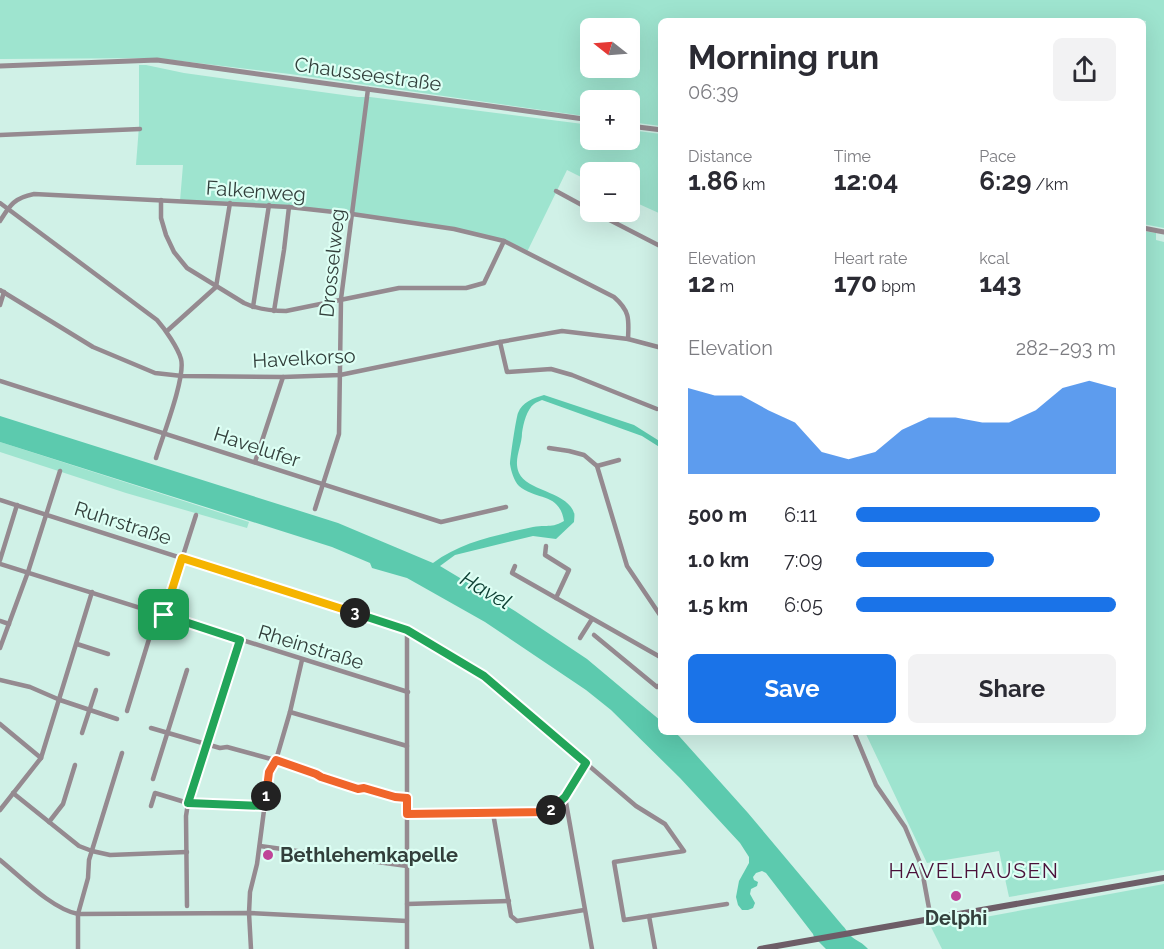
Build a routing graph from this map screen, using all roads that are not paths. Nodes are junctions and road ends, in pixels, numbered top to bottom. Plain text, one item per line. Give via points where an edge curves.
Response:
1 (0, 66) edge
2 (368, 89) junction
3 (580, 118) edge
4 (640, 127) edge
5 (140, 129) dead end
6 (658, 130) edge
7 (0, 135) edge
8 (556, 191) dead end
9 (161, 200) junction
10 (0, 203) edge
11 (230, 203) junction
12 (580, 204) edge
13 (269, 205) junction
14 (288, 207) junction
15 (8, 208) junction
16 (352, 214) junction
17 (0, 221) edge
18 (614, 222) edge
19 (1146, 229) edge
20 (1164, 232) edge
21 (504, 242) junction
22 (658, 245) edge
23 (216, 287) junction
24 (2, 291) edge
25 (341, 299) junction
26 (0, 305) edge
27 (253, 307) junction
28 (274, 311) junction
29 (167, 331) junction
30 (628, 339) junction
31 (500, 342) junction
32 (658, 347) edge
33 (340, 375) junction
34 (182, 376) junction
35 (283, 377) junction
36 (0, 381) edge
37 (657, 409) dead end
38 (164, 433) junction
39 (549, 448) dead end
40 (156, 458) dead end
41 (619, 460) dead end
42 (255, 462) junction
43 (597, 466) junction
44 (60, 471) dead end
45 (323, 484) junction
46 (0, 500) edge
47 (17, 505) junction
48 (506, 507) dead end
49 (315, 509) dead end
50 (47, 514) junction
51 (196, 514) dead end
52 (546, 546) dead end
53 (182, 558) junction
54 (0, 562) edge
55 (515, 566) dead end
56 (28, 572) junction
57 (92, 592) junction
58 (556, 598) junction
59 (658, 612) edge
60 (158, 613) junction
61 (164, 615) junction
62 (592, 619) junction
63 (0, 621) edge
64 (9, 624) junction
65 (407, 630) junction
66 (594, 635) dead end
67 (580, 638) dead end
68 (240, 640) junction
69 (77, 644) junction
70 (0, 648) edge
71 (108, 654) dead end
72 (658, 656) edge
73 (302, 660) junction
74 (187, 670) dead end
75 (0, 680) edge
76 (658, 686) edge
77 (96, 690) dead end
78 (408, 692) junction
79 (60, 700) junction
80 (90, 710) junction
81 (127, 711) dead end
82 (290, 711) junction
83 (117, 719) dead end
84 (0, 724) edge
85 (151, 728) dead end
86 (82, 733) dead end
87 (167, 733) junction
88 (855, 735) edge
89 (206, 744) junction
90 (407, 746) junction
91 (122, 753) dead end
92 (41, 758) junction
93 (276, 760) junction
94 (586, 763) junction
95 (75, 765) dead end
96 (153, 779) dead end
97 (13, 793) junction
98 (565, 797) junction
99 (407, 798) junction
100 (188, 803) junction
101 (151, 806) dead end
102 (265, 806) junction
103 (0, 810) edge
104 (494, 813) junction
105 (407, 814) junction
106 (49, 822) junction
107 (260, 846) junction
108 (92, 851) junction
109 (187, 852) junction
110 (0, 860) edge
111 (407, 866) junction
112 (1164, 878) edge
113 (509, 901) junction
114 (407, 903) junction
115 (727, 904) dead end
116 (187, 906) dead end
117 (584, 910) junction
118 (249, 913) junction
119 (78, 914) junction
120 (649, 916) junction
121 (931, 919) junction
122 (406, 921) junction
123 (78, 949) edge
124 (251, 949) edge
125 (407, 949) edge
126 (592, 949) edge
127 (655, 949) edge
128 (760, 949) edge

1 - 2 street, Chausseestraße via 157,60
2 - 3 street, Chausseestraße
2 - 16 street, Drosselweg
4 - 6 street
5 - 7 street
8 - 12 street
9 - 11 street, Falkenweg
9 - 15 street, Falkenweg via 34,195 21,196
9 - 23 street via 161,218 174,252 187,268
10 - 15 street
11 - 13 street, Falkenweg
11 - 23 street
13 - 14 street, Falkenweg
13 - 27 street
14 - 16 street, Falkenweg
14 - 28 street
15 - 17 street
15 - 29 street
16 - 21 street, Falkenweg via 454,229
16 - 25 street, Drosselweg
18 - 22 street
19 - 20 street
21 - 25 street via 484,283 466,288 399,288
21 - 30 street, Falkenweg via 614,297 629,318
23 - 27 street
23 - 29 street
24 - 26 street
24 - 34 street, Havelkorso via 93,347 155,373
25 - 28 street
25 - 33 street, Drosselweg
27 - 28 street
29 - 34 street via 182,359
30 - 31 street, Havelkorso via 562,331
30 - 32 street, Havelkorso
31 - 33 street, Havelkorso
31 - 37 street via 507,372 551,369
33 - 35 street, Havelkorso
33 - 45 street, Drosselweg via 339,434
34 - 35 street, Havelkorso
34 - 38 street
35 - 42 street
36 - 38 street, Havelufer
38 - 40 street
38 - 42 street, Havelufer
39 - 43 street via 584,455
41 - 43 street
42 - 45 street, Havelufer
43 - 59 street via 627,566
44 - 50 street
45 - 48 street, Havelufer via 441,522
45 - 49 street, Drosselweg
46 - 47 street, Ruhrstraße
47 - 50 street, Ruhrstraße
47 - 54 street
50 - 53 street, Ruhrstraße
50 - 56 street
51 - 53 street
52 - 58 street via 545,555 569,570
53 - 61 street
53 - 65 street, Ruhrstraße
54 - 56 street, Rheinstraße
55 - 58 street via 512,573
56 - 57 street, Rheinstraße
56 - 64 street
57 - 60 street, Rheinstraße
57 - 69 street
58 - 62 street
60 - 61 street, Rheinstraße
60 - 81 street
61 - 68 street, Rheinstraße
62 - 67 street
62 - 72 street
63 - 64 street
64 - 70 street
65 - 78 street
65 - 94 street, Ruhrstraße via 484,676
66 - 76 street
68 - 73 street, Rheinstraße
68 - 89 street
69 - 71 street
69 - 79 street
73 - 78 street, Rheinstraße
73 - 82 street
74 - 87 street
75 - 79 street
77 - 80 street
78 - 90 street
79 - 80 street
79 - 92 street
80 - 83 street
80 - 86 street
82 - 90 street
82 - 93 street
84 - 92 street
85 - 87 street
87 - 89 street
87 - 96 street
88 - 121 street via 876,784 906,828 921,864
89 - 93 street
89 - 100 street
90 - 99 street
91 - 108 street
92 - 97 street
93 - 99 street via 358,789
93 - 102 street via 269,772
94 - 98 street
94 - 120 street, Ruhrstraße via 636,806 665,824 684,851 614,862 624,921
95 - 106 street via 63,804
97 - 103 street
97 - 106 street
98 - 104 street via 549,812
98 - 117 street
99 - 105 street
100 - 101 street via 155,793
100 - 102 street
100 - 109 street
102 - 107 street
104 - 105 street
104 - 113 street
105 - 111 street
106 - 108 street via 79,846
107 - 111 street
107 - 118 street
108 - 109 street via 110,855
108 - 119 street
109 - 116 street
110 - 119 street via 58,906
111 - 114 street
112 - 121 main road
113 - 114 street
113 - 117 street via 511,916 517,921
114 - 122 street
115 - 120 street
117 - 126 street
118 - 119 street
118 - 122 street
118 - 124 street
119 - 123 street
120 - 127 street
121 - 128 main road
122 - 125 street

